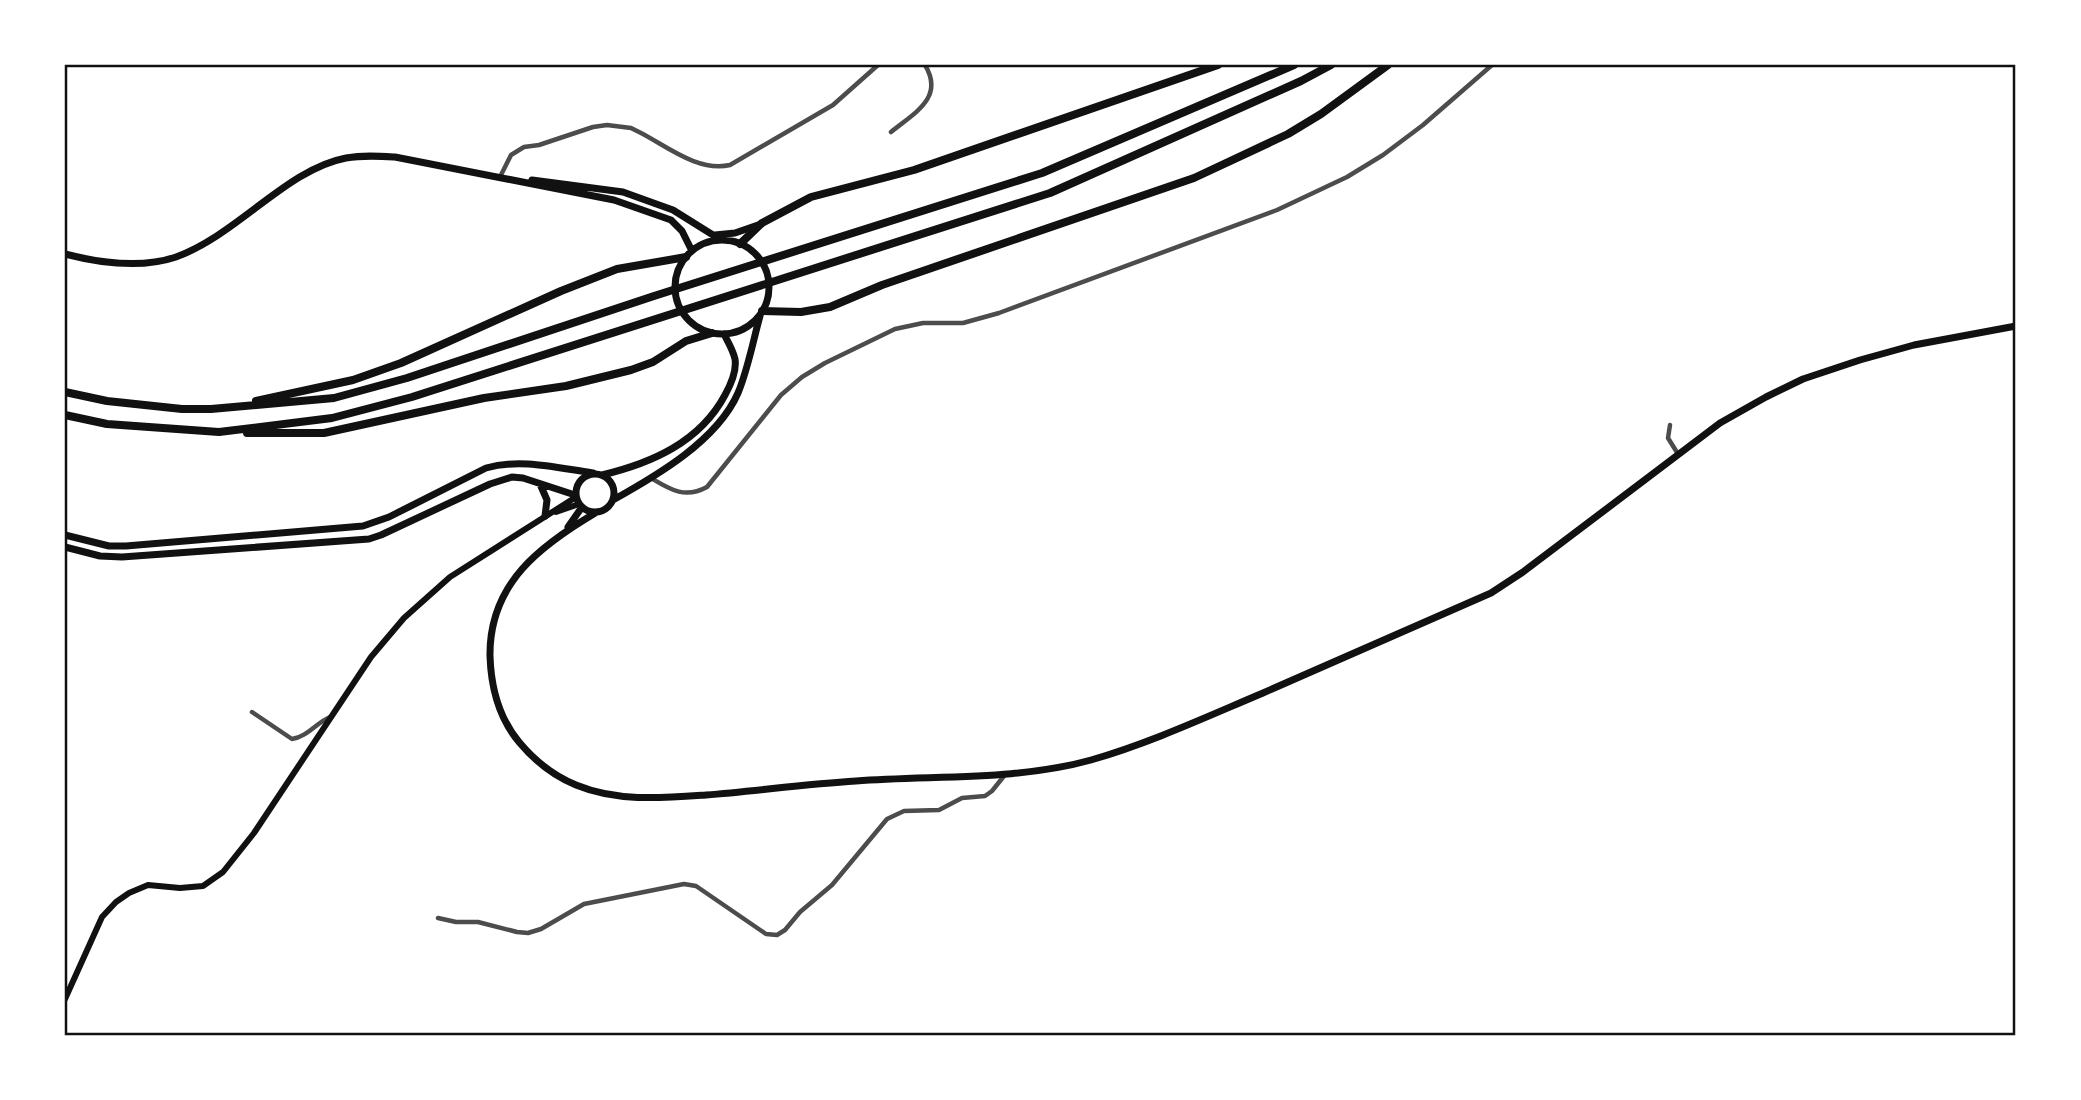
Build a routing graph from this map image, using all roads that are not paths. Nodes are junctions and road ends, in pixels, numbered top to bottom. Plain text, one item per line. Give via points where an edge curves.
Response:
1 (878, 65) edge
2 (925, 65) edge
3 (1218, 65) edge
4 (1294, 65) edge
5 (1331, 65) edge
6 (1388, 65) edge
7 (1492, 65) edge
8 (891, 132) dead end
9 (500, 177) junction
10 (762, 223) junction
11 (712, 235) junction
12 (722, 240) junction
13 (740, 244) junction
14 (65, 254) edge
15 (689, 254) junction
16 (761, 312) junction
17 (2016, 326) edge
18 (712, 333) junction
19 (724, 334) junction
20 (65, 392) edge
21 (211, 409) junction
22 (65, 415) edge
23 (1670, 425) dead end
24 (219, 432) junction
25 (1678, 454) junction
26 (593, 473) junction
27 (602, 475) junction
28 (652, 478) junction
29 (539, 483) junction
30 (612, 500) junction
31 (578, 501) junction
32 (597, 512) junction
33 (545, 516) junction
34 (565, 531) junction
35 (65, 535) edge
36 (65, 547) edge
37 (252, 712) dead end
38 (331, 716) junction
39 (1005, 773) junction
40 (438, 918) dead end
41 (65, 999) edge

1 - 9 street via 833,105 730,165 701,164 631,128 607,125 517,150
2 - 8 street via 930,94
3 - 10 highway via 914,170 811,197
4 - 21 highway via 1042,173 407,378 334,398
5 - 24 highway via 1050,193 412,397 332,418
6 - 16 highway via 1288,134 1194,178 830,307
7 - 28 street via 1423,125 1347,177 1277,210 988,316 895,329 802,377 766,412 707,487 681,494
9 - 11 main road via 622,192 673,210
9 - 14 main road via 394,156 344,158 294,181 238,224 175,258 119,264
9 - 15 main road via 614,200 662,216 677,225
10 - 11 main road
10 - 13 highway
11 - 12 main road
12 - 13 main road
12 - 15 main road
13 - 16 main road via 755,254 764,268 768,285
15 - 18 main road via 675,281 679,306 695,326
15 - 21 highway via 617,270 353,380
16 - 19 main road via 744,328
16 - 28 main road via 733,404 699,441
17 - 25 main road via 1914,345 1803,379 1720,423
18 - 19 main road
18 - 24 highway via 686,341 643,366 566,386 484,398 324,433
19 - 27 main road via 735,370 723,399 704,425 664,453
20 - 21 highway via 182,410
22 - 24 highway via 107,424
23 - 25 street via 1668,438
25 - 39 main road via 1492,593 1164,735 1090,760
26 - 27 main road
26 - 31 main road via 580,481
26 - 35 main road via 499,464 389,517 349,528 126,546
27 - 30 main road via 612,485
28 - 30 main road
29 - 31 main road
29 - 33 main road via 547,500
29 - 36 main road via 523,478 502,480 381,535 357,540 122,557
30 - 32 main road
31 - 32 main road
31 - 33 main road
31 - 34 main road
32 - 34 main road
33 - 38 main road via 450,577 423,600 388,636
34 - 39 main road via 531,558 508,588 494,623 490,669 503,717 514,736 529,754 575,785 631,797 671,797
37 - 38 street via 292,739 304,736
38 - 41 main road via 223,872 203,886 148,886 130,893 102,917
39 - 40 street via 985,796 962,799 939,810 904,811 887,819 832,885 777,935 766,934 696,886 684,884 584,904 528,933

